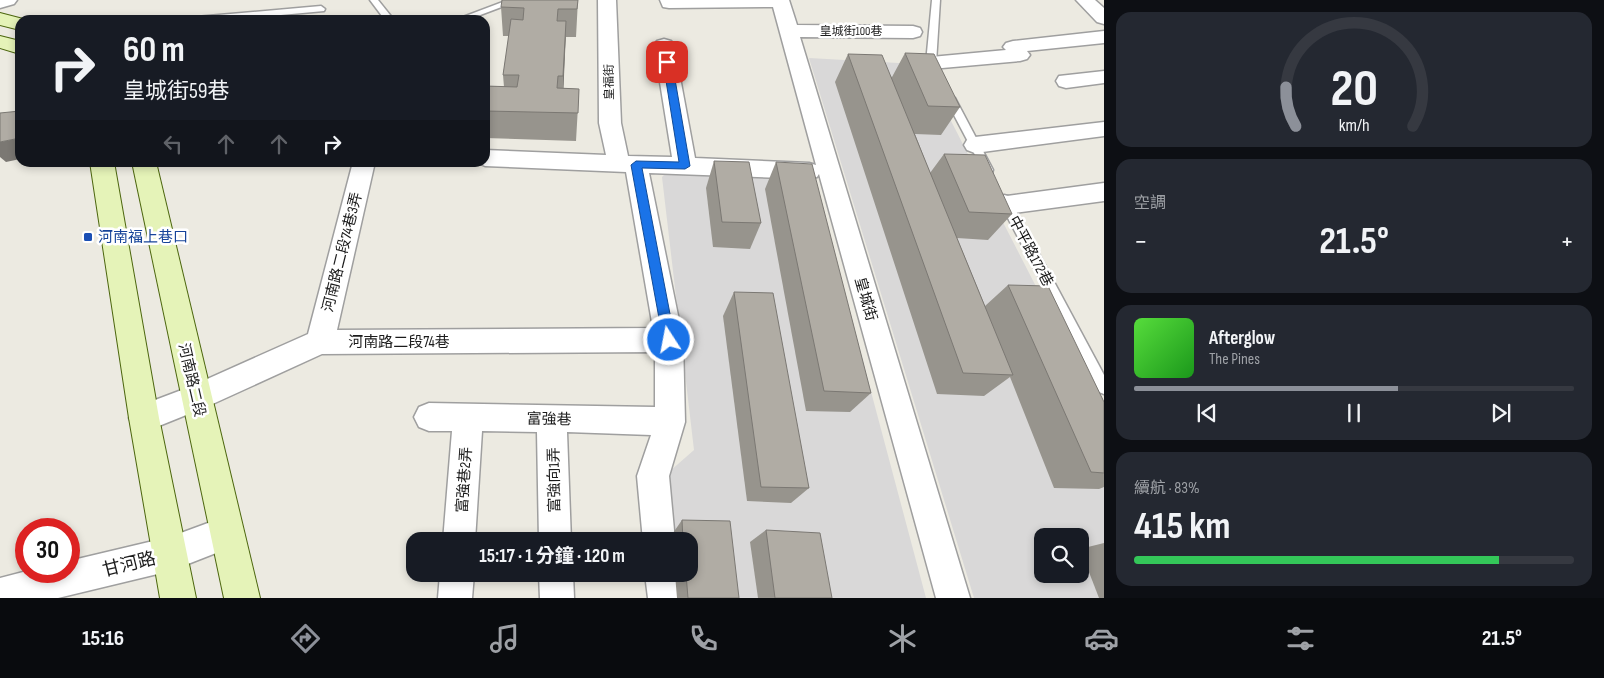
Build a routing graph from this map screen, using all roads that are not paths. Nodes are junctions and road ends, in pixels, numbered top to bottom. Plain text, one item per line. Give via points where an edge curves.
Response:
1 (8, 0) edge
2 (374, 0) edge
3 (516, 0) edge
4 (607, 0) edge
5 (668, 0) edge
6 (780, 0) edge
7 (936, 0) edge
8 (1085, 0) edge
9 (0, 3) edge
10 (321, 9) dead end
11 (0, 10) edge
12 (253, 15) edge
13 (386, 15) edge
14 (474, 15) edge
15 (1104, 18) edge
16 (0, 19) edge
17 (15, 23) edge
18 (789, 31) junction
19 (913, 32) dead end
20 (1104, 37) edge
21 (0, 42) edge
22 (664, 45) dead end
23 (15, 46) edge
24 (938, 77) junction
25 (1104, 77) edge
26 (1066, 82) dead end
27 (1104, 129) edge
28 (975, 145) junction
29 (490, 158) edge
30 (627, 164) junction
31 (685, 166) junction
32 (103, 167) edge
33 (145, 167) edge
34 (363, 167) edge
35 (830, 172) junction
36 (999, 191) junction
37 (1104, 192) edge
38 (669, 340) junction
39 (320, 342) junction
40 (1104, 388) edge
41 (196, 398) junction
42 (428, 417) dead end
43 (144, 418) junction
44 (468, 418) junction
45 (552, 418) junction
46 (670, 422) junction
47 (227, 532) junction
48 (460, 532) edge
49 (555, 532) edge
50 (658, 532) edge
51 (170, 554) junction
52 (456, 582) edge
53 (556, 582) edge
54 (663, 582) edge
55 (0, 595) edge
56 (178, 598) edge
57 (242, 598) edge
58 (455, 598) edge
59 (557, 598) edge
60 (664, 598) edge
61 (953, 598) edge

1 - 9 street
1 - 11 street
2 - 13 lane
3 - 14 lane
4 - 30 street, 皇福街 via 610,123
5 - 6 street via 669,3
6 - 18 street, 皇城街
7 - 24 lane
8 - 15 street
10 - 12 lane
16 - 17 street
18 - 19 street, 皇城街100巷
18 - 35 street, 皇城街
20 - 24 street via 1013,46 1020,55
21 - 23 street
22 - 31 street
24 - 28 lane, 中平路172巷
25 - 26 street
27 - 28 street
28 - 36 lane, 中平路172巷
29 - 30 street
30 - 31 street
30 - 38 street, 皇福街
31 - 35 street
32 - 43 street
33 - 41 street, 河南路二段
34 - 39 street, 河南路二段74巷3弄
35 - 61 street, 皇城街
36 - 37 street
36 - 40 lane, 中平路172巷
38 - 39 street, 河南路二段74巷
38 - 46 street, 皇福街
39 - 41 street, 河南路二段74巷
41 - 43 street, 河南路二段74巷
41 - 47 street, 河南路二段
42 - 44 street, 富強巷
43 - 51 street
44 - 45 street, 富強巷
44 - 48 street, 富強巷2弄
45 - 46 street, 富強巷
45 - 49 street, 富強向1弄
46 - 50 street, 皇福街 via 653,476
47 - 51 street, 甘河路
47 - 57 street, 河南路二段
51 - 55 street, 甘河路
51 - 56 street
52 - 58 street
53 - 59 street
54 - 60 street

